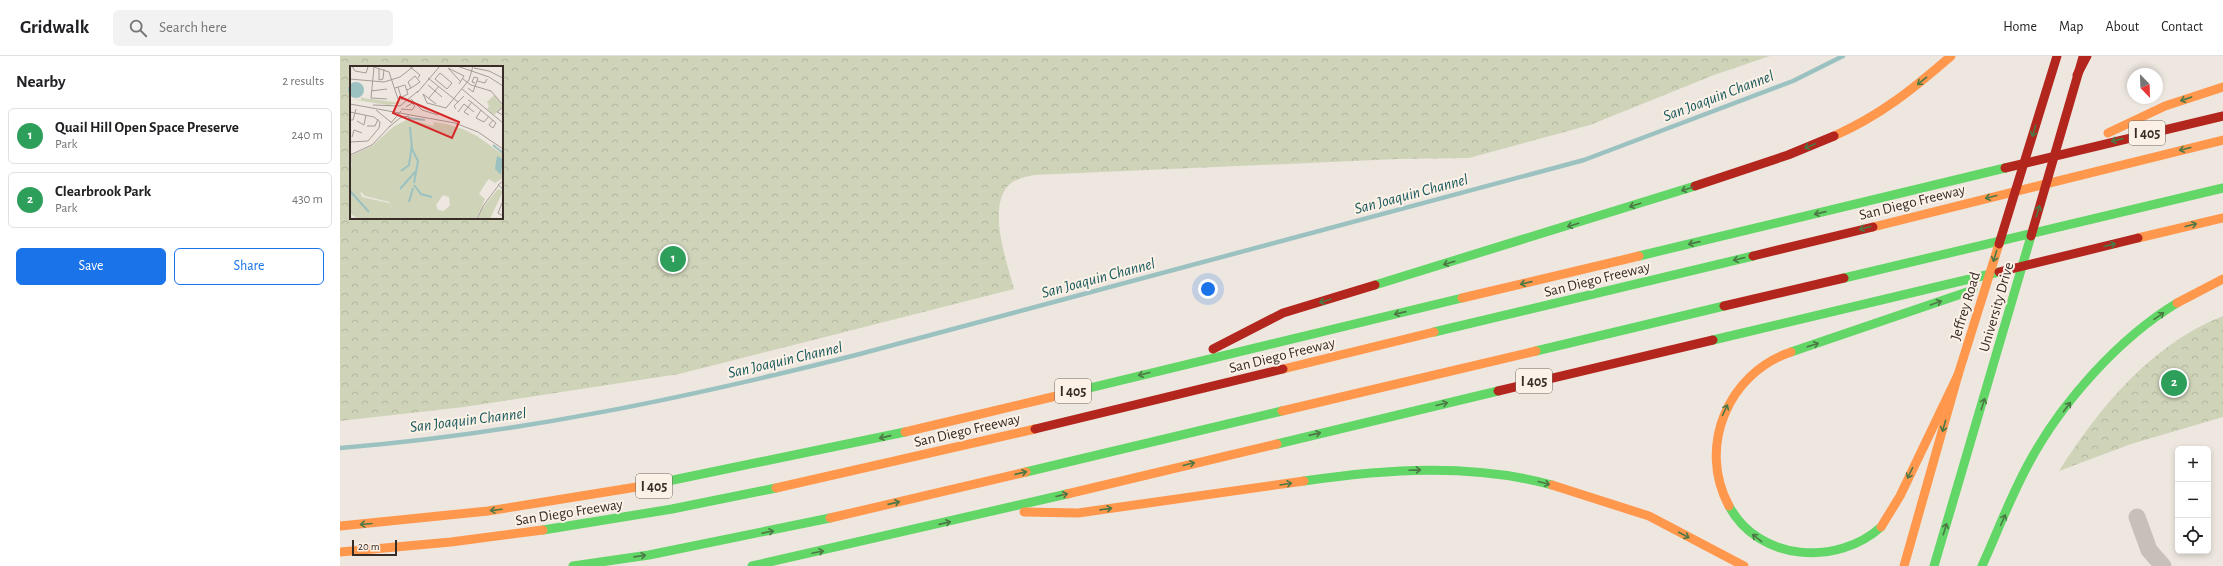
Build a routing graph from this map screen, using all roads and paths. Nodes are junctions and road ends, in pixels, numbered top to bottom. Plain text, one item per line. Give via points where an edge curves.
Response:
1 (1952, 56) edge
2 (2057, 56) edge
3 (2083, 56) edge
4 (2087, 56) edge
5 (2077, 75) junction
6 (2223, 87) edge
7 (2223, 116) edge
8 (2223, 140) edge
9 (2071, 151) junction
10 (2223, 188) edge
11 (2223, 218) edge
12 (2072, 254) junction
13 (2223, 279) edge
14 (1182, 365) junction
15 (1958, 375) junction
16 (997, 511) junction
17 (2137, 518) dead end
18 (340, 526) edge
19 (340, 552) edge
20 (574, 566) edge
21 (752, 566) edge
22 (1744, 566) edge
23 (1904, 566) edge
24 (1934, 566) edge
25 (1982, 566) edge
26 (2164, 566) edge

1 -> 14 main road via 1908,93 1863,123 1788,155 1611,213 1282,313
2 -> 15 main road, Jeffrey Road
3 - 5 main road, University Drive
4 - 5 main road
24 -> 5 main road, University Drive via 2005,330
6 -> 9 main road via 2165,106
7 -> 9 main road, San Diego Freeway / I 405
8 -> 19 main road, San Diego Freeway via 1635,284 752,494 675,510 554,529
9 -> 14 main road, San Diego Freeway / I 405 via 1926,188
20 -> 10 main road via 649,555 794,527
12 -> 11 main road, I 405
15 -> 12 main road via 1888,519 1870,539 1853,552 1817,559 1796,558 1777,551 1752,535 1741,525 1728,506 1717,481 1714,458 1716,431 1727,405 1755,370 1776,357 1895,318
16 -> 12 main road, I 405
25 -> 13 main road via 2037,447 2093,374 2155,318
14 -> 18 main road, San Diego Freeway / I 405 via 926,428 666,484 451,516
15 -> 23 main road, Jeffrey Road
21 -> 16 main road, I 405
16 -> 22 main road via 1078,513 1317,479 1415,470 1482,472 1528,478 1649,516
17 - 26 street via 2149,550

